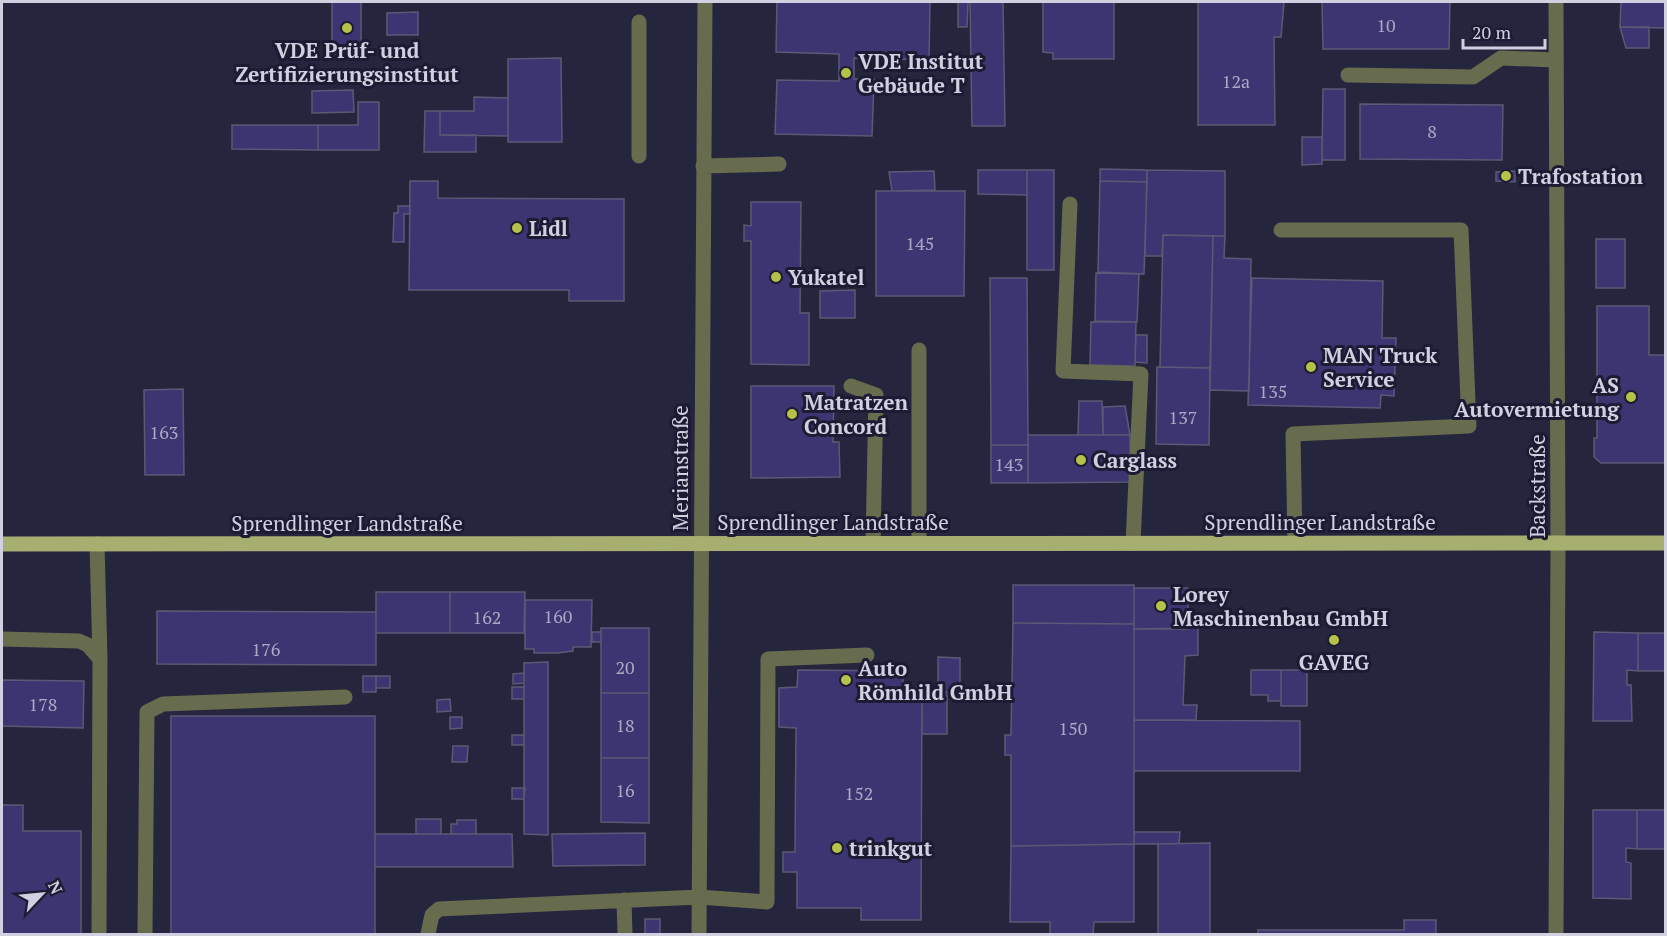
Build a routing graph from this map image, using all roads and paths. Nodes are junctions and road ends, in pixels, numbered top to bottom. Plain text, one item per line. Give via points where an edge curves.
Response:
1 (705, 2) edge
2 (1556, 2) edge
3 (639, 22) dead end
4 (1556, 60) junction
5 (1348, 75) dead end
6 (639, 156) dead end
7 (779, 164) dead end
8 (703, 166) junction
9 (1070, 204) dead end
10 (1281, 230) dead end
11 (919, 350) dead end
12 (851, 386) dead end
13 (700, 543) junction
14 (873, 543) junction
15 (919, 543) junction
16 (1133, 543) junction
17 (1295, 543) junction
18 (1558, 543) junction
19 (1665, 543) edge
20 (2, 544) edge
21 (97, 544) junction
22 (2, 639) edge
23 (867, 655) dead end
24 (100, 659) junction
25 (345, 697) dead end
26 (699, 897) junction
27 (624, 900) junction
28 (99, 934) edge
29 (145, 934) edge
30 (428, 934) edge
31 (625, 934) edge
32 (699, 934) edge
33 (1556, 934) edge

1 - 8 street, Merianstraße
2 - 4 street, Backstraße
3 - 6 street
4 - 5 street via 1501,58 1473,77
4 - 18 street, Backstraße
7 - 8 street
8 - 13 street, Merianstraße
9 - 16 street via 1063,371 1141,374
10 - 17 street via 1461,230 1469,426 1293,434
11 - 15 street
12 - 14 street via 876,394
13 - 14 main road, Sprendlinger Landstraße
13 - 21 main road, Sprendlinger Landstraße
13 - 26 street, Merianstraße
14 - 15 main road, Sprendlinger Landstraße
15 - 16 main road, Sprendlinger Landstraße
16 - 17 main road, Sprendlinger Landstraße
17 - 18 main road, Sprendlinger Landstraße
18 - 19 main road, Sprendlinger Landstraße
18 - 33 street, Backstraße
20 - 21 main road, Sprendlinger Landstraße
21 - 24 street
22 - 24 street via 79,641
23 - 26 street via 768,659 767,902
24 - 28 street
25 - 29 street via 163,704 147,712
26 - 27 street
26 - 32 street, Merianstraße
27 - 30 street via 439,909 432,915
27 - 31 street

